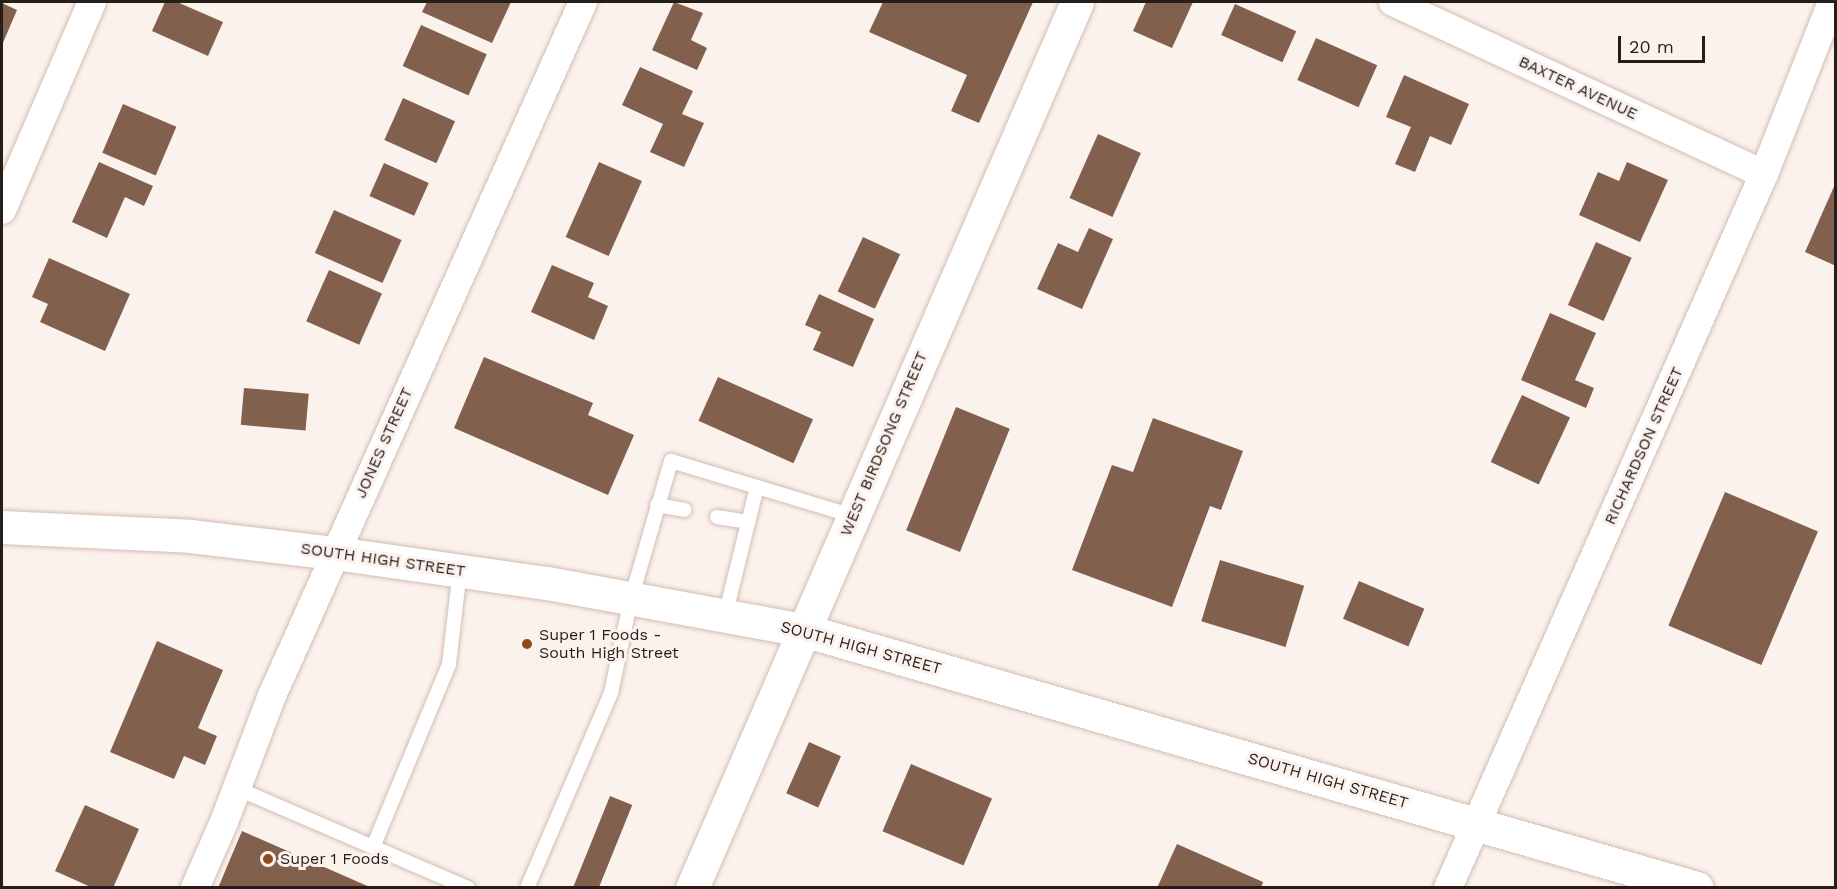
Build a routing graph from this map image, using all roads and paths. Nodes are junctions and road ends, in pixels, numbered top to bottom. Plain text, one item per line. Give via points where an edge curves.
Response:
1 (92, 2) edge
2 (583, 2) edge
3 (1077, 2) edge
4 (1393, 2) edge
5 (1832, 2) edge
6 (1764, 174) junction
7 (2, 210) edge
8 (758, 487) junction
9 (657, 505) junction
10 (685, 510) dead end
11 (717, 516) dead end
12 (853, 516) junction
13 (748, 522) junction
14 (2, 527) edge
15 (335, 553) junction
16 (460, 570) junction
17 (631, 599) junction
18 (725, 616) junction
19 (803, 630) junction
20 (236, 788) junction
21 (1477, 824) junction
22 (373, 847) junction
23 (195, 888) edge
24 (468, 888) edge
25 (527, 888) edge
26 (692, 888) edge
27 (1448, 888) edge
28 (1696, 888) edge

1 - 7 street
2 - 15 street, JONES STREET
3 - 12 main road, WEST BIRDSONG STREET
4 - 6 street, BAXTER AVENUE
5 - 6 street, RICHARDSON STREET
6 - 21 street, RICHARDSON STREET
8 - 9 lane via 670,461
8 - 12 lane
8 - 13 lane
9 - 10 lane
9 - 17 lane
11 - 13 lane
12 - 19 main road, WEST BIRDSONG STREET
13 - 18 lane
14 - 15 main road, SOUTH HIGH STREET via 190,536
15 - 16 main road, SOUTH HIGH STREET
15 - 20 street, JONES STREET
16 - 17 main road, SOUTH HIGH STREET
16 - 22 lane via 449,664
17 - 18 main road, SOUTH HIGH STREET
17 - 25 lane via 610,693
18 - 19 main road, SOUTH HIGH STREET
19 - 21 main road, SOUTH HIGH STREET
19 - 26 main road, WEST BIRDSONG STREET
20 - 22 lane
20 - 23 street, JONES STREET
21 - 27 street, RICHARDSON STREET
21 - 28 main road, SOUTH HIGH STREET
22 - 24 lane

